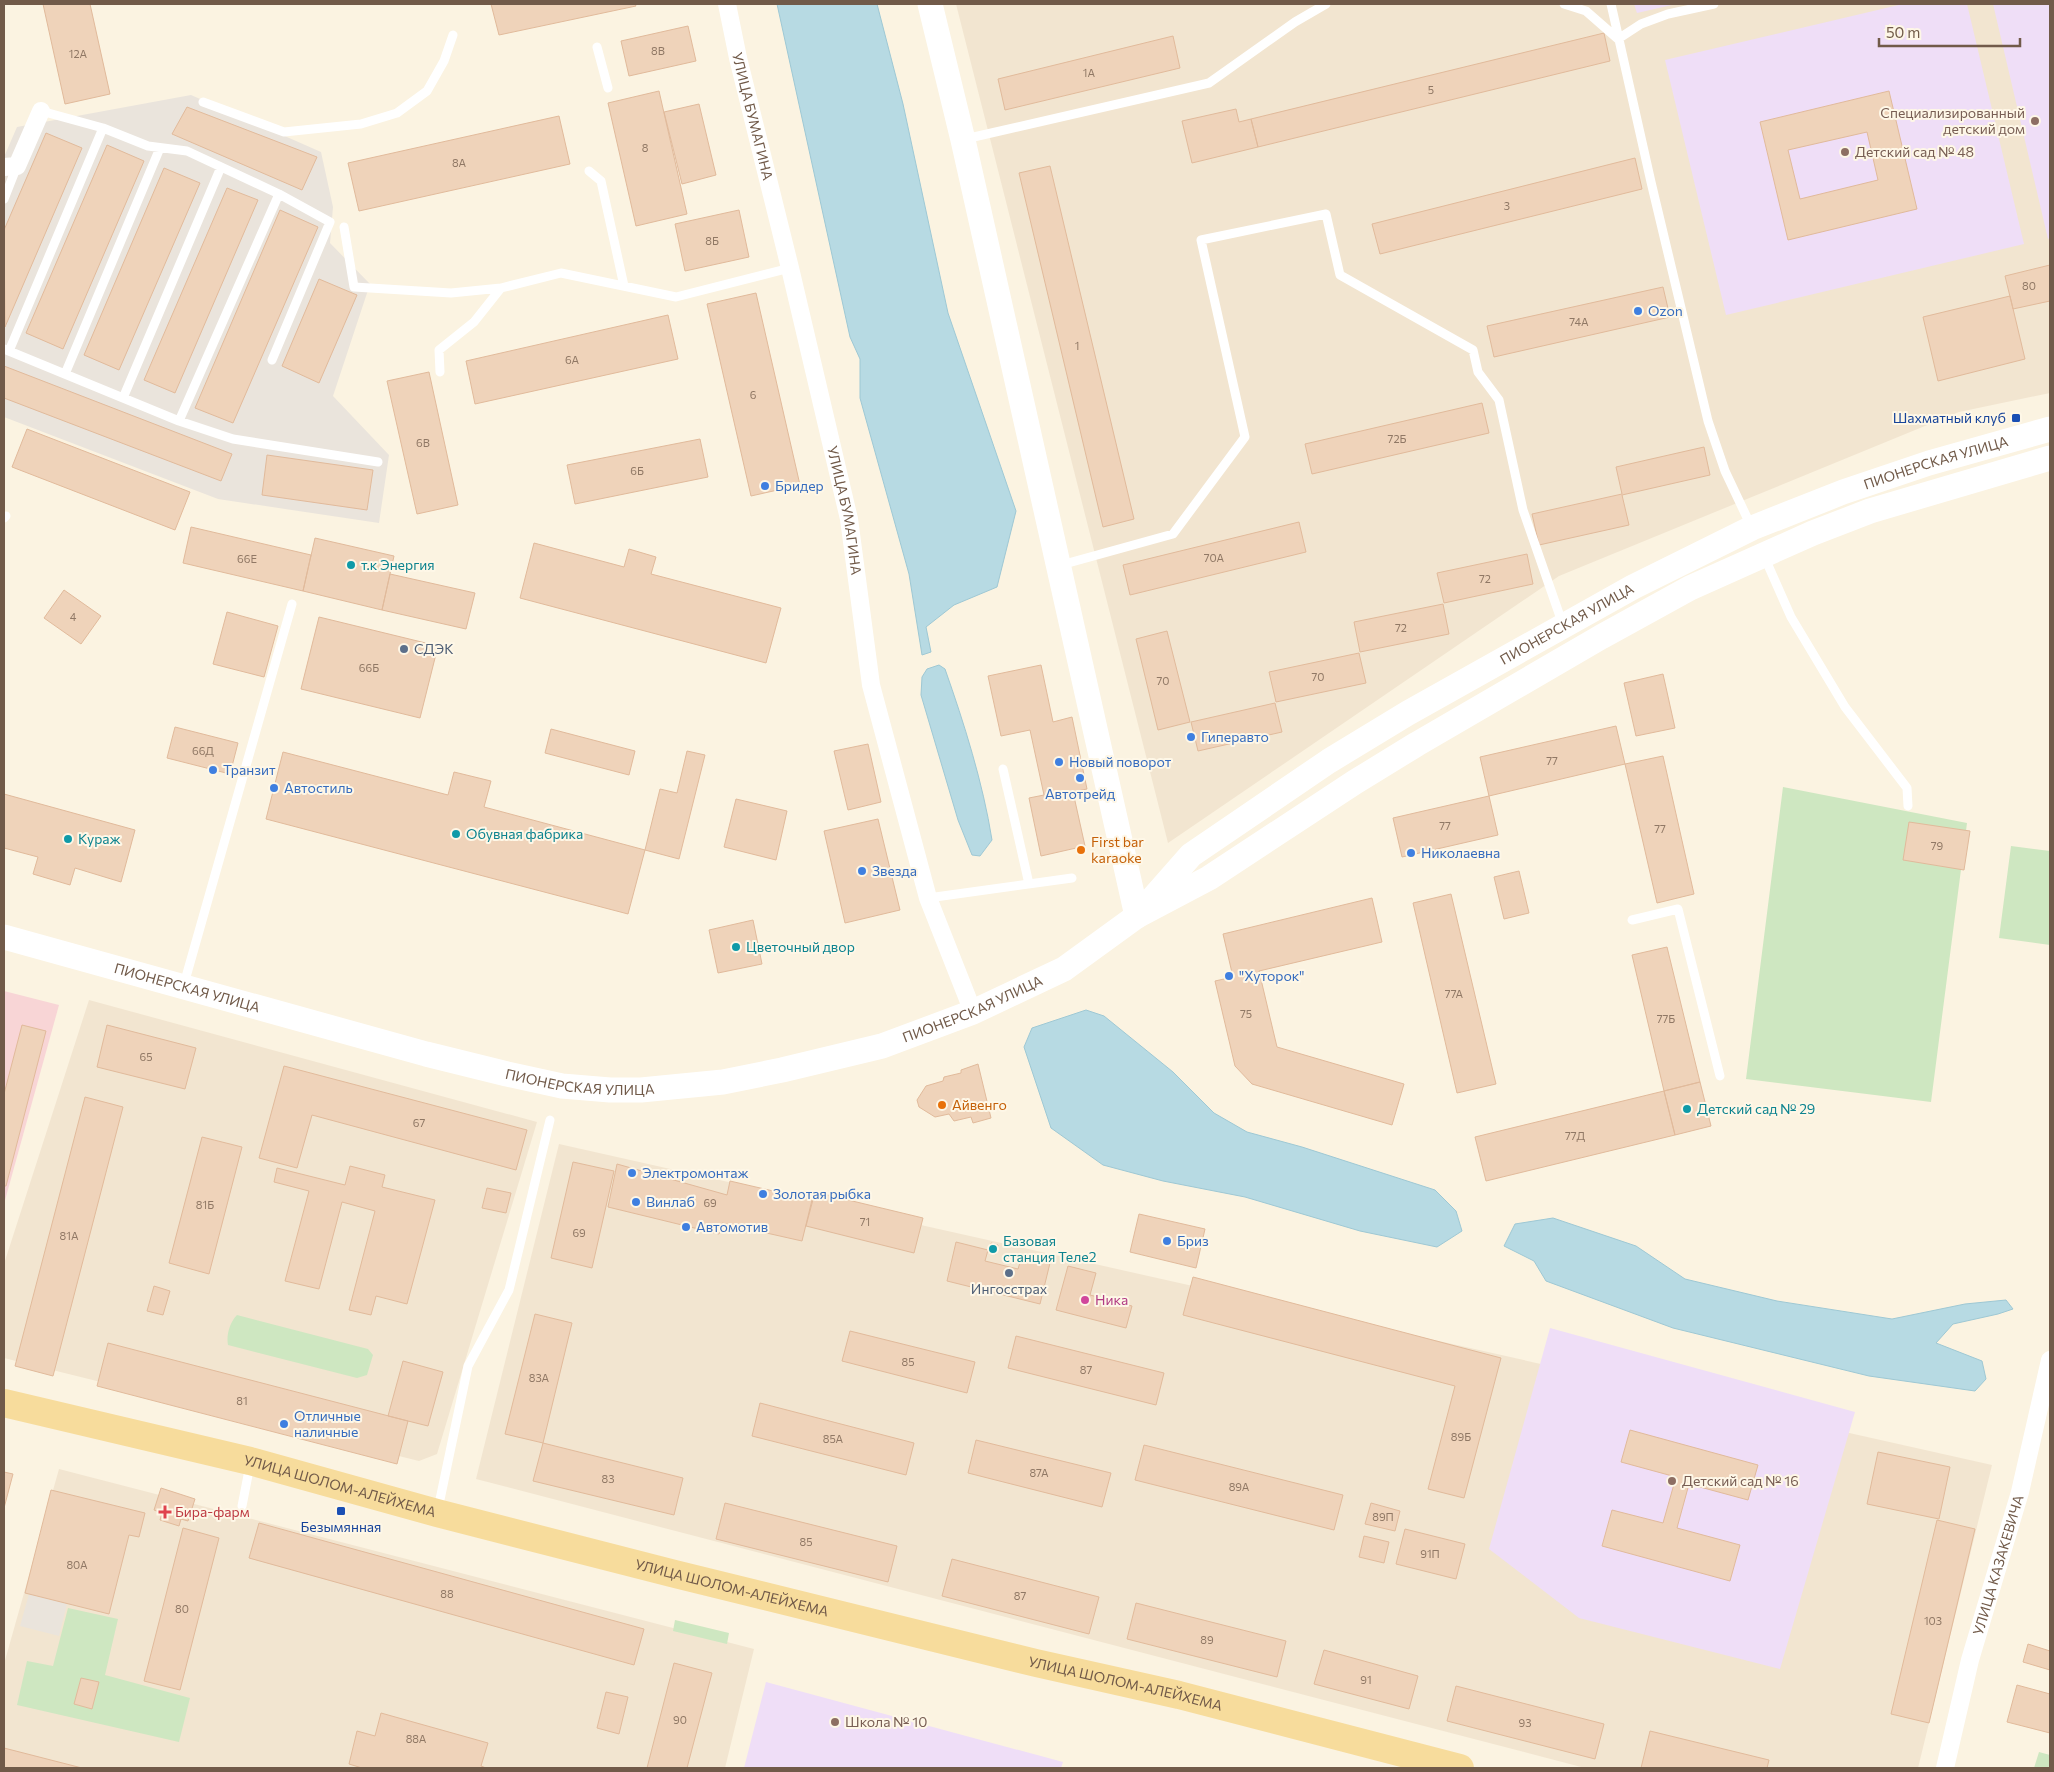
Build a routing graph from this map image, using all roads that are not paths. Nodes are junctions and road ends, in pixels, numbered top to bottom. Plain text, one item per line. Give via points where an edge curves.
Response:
1 (727, 4) edge
2 (930, 4) edge
3 (1326, 4) edge
4 (1564, 4) edge
5 (1611, 4) edge
6 (1714, 4) edge
7 (453, 35) dead end
8 (1618, 40) junction
9 (597, 47) dead end
10 (608, 88) dead end
11 (203, 102) dead end
12 (42, 111) joint
13 (103, 128) junction
14 (963, 140) junction
15 (160, 148) junction
16 (10, 167) edge
17 (221, 167) junction
18 (589, 172) dead end
19 (280, 194) junction
20 (4, 198) edge
21 (344, 228) dead end
22 (790, 268) junction
23 (624, 286) junction
24 (501, 288) junction
25 (6, 350) edge
26 (272, 360) dead end
27 (440, 372) dead end
28 (64, 374) junction
29 (123, 398) junction
30 (179, 422) junction
31 (2050, 429) edge
32 (2050, 458) edge
33 (378, 462) dead end
34 (1752, 528) junction
35 (1764, 555) junction
36 (1058, 566) junction
37 (292, 604) dead end
38 (1563, 625) junction
39 (1003, 769) dead end
40 (1908, 806) dead end
41 (1072, 878) dead end
42 (1029, 884) junction
43 (928, 898) junction
44 (1137, 916) junction
45 (1632, 920) dead end
46 (4, 937) edge
47 (183, 987) junction
48 (972, 1012) junction
49 (1720, 1076) dead end
50 (550, 1120) dead end
51 (2050, 1360) edge
52 (4, 1404) edge
53 (250, 1461) junction
54 (242, 1506) dead end
55 (437, 1513) junction
56 (1460, 1768) edge
57 (1945, 1768) edge

1 - 22 street, УЛИЦА БУМАГИНА
2 - 14 main road
3 - 14 lane via 1209,83
4 - 8 lane via 1586,10
5 - 8 lane
6 - 8 lane via 1640,24
7 - 11 lane via 444,61 427,91 397,113 361,124 284,132
8 - 34 lane via 1708,421 1725,471
9 - 10 lane
12 - 13 lane
12 - 16 street
13 - 15 lane
13 - 25 lane
14 - 36 main road
15 - 17 lane via 187,151
15 - 28 lane
16 - 20 lane
17 - 19 lane
17 - 29 lane
18 - 23 lane via 601,181
19 - 26 lane via 330,222
19 - 30 lane
21 - 24 lane via 354,287 451,293
22 - 23 lane via 676,297
22 - 43 street, УЛИЦА БУМАГИНА via 849,519 871,686
23 - 24 lane via 561,273
24 - 27 lane via 474,322 439,350
25 - 28 lane
28 - 29 lane
29 - 30 lane
30 - 33 lane via 233,439
31 - 34 main road, ПИОНЕРСКАЯ УЛИЦА via 1929,463
32 - 35 main road, ПИОНЕРСКАЯ УЛИЦА via 1870,512
34 - 35 main road
34 - 38 main road, ПИОНЕРСКАЯ УЛИЦА
35 - 40 lane via 1791,617 1845,707 1907,788
35 - 44 main road, ПИОНЕРСКАЯ УЛИЦА via 1690,588 1601,637 1355,782 1209,878
36 - 38 lane via 1173,534 1245,437 1201,240 1326,214 1340,276 1473,350 1478,372 1499,400 1523,510
36 - 44 main road
37 - 47 lane
38 - 44 main road, ПИОНЕРСКАЯ УЛИЦА via 1329,761 1191,855
39 - 42 lane
41 - 42 lane
42 - 43 lane
43 - 48 street, УЛИЦА БУМАГИНА
44 - 48 main road, ПИОНЕРСКАЯ УЛИЦА via 1064,969
45 - 49 lane via 1678,909
46 - 47 main road, ПИОНЕРСКАЯ УЛИЦА
47 - 48 main road, ПИОНЕРСКАЯ УЛИЦА via 507,1074 562,1086 610,1090 723,1082 782,1070 882,1046
50 - 55 lane via 509,1290 468,1366
51 - 57 street, УЛИЦА КАЗАКЕВИЧА via 2020,1492 1970,1660
52 - 53 main road, УЛИЦА ШОЛОМ-АЛЕЙХЕМА
53 - 54 lane
53 - 55 main road, УЛИЦА ШОЛОМ-АЛЕЙХЕМА
55 - 56 main road, УЛИЦА ШОЛОМ-АЛЕЙХЕМА via 902,1630 1179,1695

